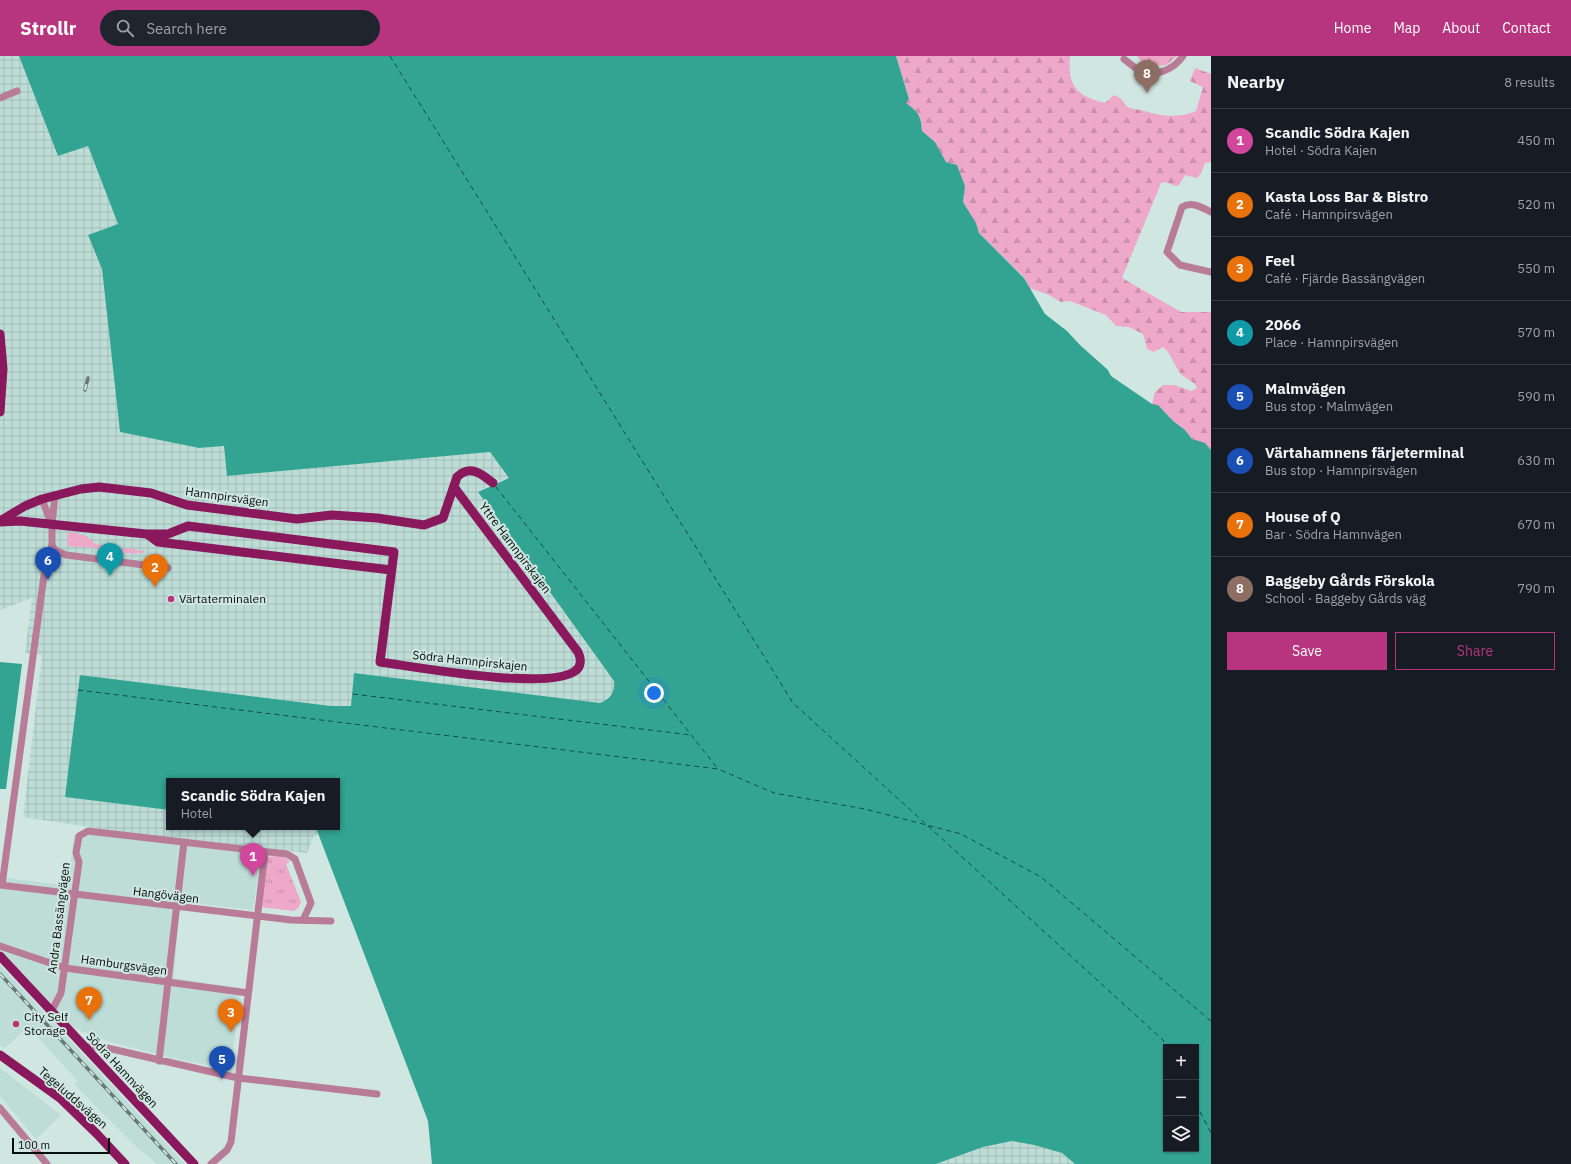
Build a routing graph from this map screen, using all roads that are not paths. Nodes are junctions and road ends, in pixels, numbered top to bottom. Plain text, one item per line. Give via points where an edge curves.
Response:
1 (1183, 56) edge
2 (1124, 59) dead end
3 (17, 91) dead end
4 (0, 98) edge
5 (1211, 212) edge
6 (1211, 272) edge
7 (0, 334) edge
8 (2, 380) junction
9 (0, 391) edge
10 (0, 412) edge
11 (493, 483) dead end
12 (454, 487) junction
13 (55, 495) junction
14 (42, 499) junction
15 (0, 522) edge
16 (52, 525) junction
17 (146, 534) junction
18 (52, 545) junction
19 (168, 568) dead end
20 (391, 570) junction
21 (380, 662) joint
22 (579, 668) joint
23 (184, 842) junction
24 (264, 852) junction
25 (1, 885) edge
26 (75, 895) junction
27 (177, 907) junction
28 (256, 916) junction
29 (303, 920) junction
30 (331, 921) dead end
31 (0, 946) edge
32 (0, 956) edge
33 (65, 968) junction
34 (168, 982) junction
35 (248, 993) junction
36 (51, 1012) junction
37 (84, 1047) junction
38 (0, 1055) edge
39 (159, 1061) junction
40 (238, 1078) junction
41 (377, 1094) dead end
42 (0, 1108) edge
43 (47, 1164) edge
44 (125, 1164) edge
45 (194, 1164) edge
46 (211, 1164) edge

1 - 2 street via 1178,63 1154,74 1139,70
3 - 4 street
5 - 6 street via 1192,204 1182,207 1167,252 1180,265
7 - 8 main road via 3,354
8 - 9 main road
8 - 10 main road
11 - 12 main road, Yttre Hamnpirskajen via 480,473 468,470 457,476
12 - 13 main road, Hamnpirsvägen via 446,515 440,520 424,525 332,515 297,519 187,506 151,493 99,487 81,488
12 - 22 main road, Yttre Hamnpirskajen via 578,652 581,659
13 - 14 main road, Hamnpirsvägen
13 - 16 street
14 - 15 main road, Hamnpirsvägen via 25,506
14 - 16 street
15 - 16 main road, Hamnpirsvägen via 20,521
16 - 17 main road, Hamnpirsvägen
16 - 18 street
17 - 20 main road, Hamnpirsvägen via 158,542
17 - 20 main road, Hamnpirsvägen via 168,534 188,526 394,552
18 - 19 street via 55,550 66,555
18 - 25 street via 45,568
20 - 21 main road, Hamnpirsvägen
21 - 22 main road, Södra Hamnpirskajen via 524,680 560,677
23 - 24 street
23 - 26 street, Andra Bassängvägen via 88,831 79,836
23 - 27 street
24 - 28 street
24 - 29 street via 287,854 296,859 311,903
25 - 26 street, Hangövägen
26 - 27 street, Hangövägen
26 - 33 street, Andra Bassängvägen
27 - 28 street, Hangövägen
27 - 34 street
28 - 29 street, Hangövägen
28 - 35 street
29 - 30 street, Hangövägen
31 - 33 street, Hamburgsvägen
32 - 36 main road, Södra Hamnvägen
33 - 34 street, Hamburgsvägen
33 - 36 street, Andra Bassängvägen via 61,993
34 - 35 street, Hamburgsvägen
34 - 39 street
35 - 40 street
36 - 37 main road, Södra Hamnvägen
37 - 39 street via 103,1047
37 - 45 main road, Södra Hamnvägen
38 - 44 main road, Tegeluddsvägen via 60,1098
39 - 40 street
40 - 41 street
40 - 46 street via 231,1142 227,1150
42 - 43 street

